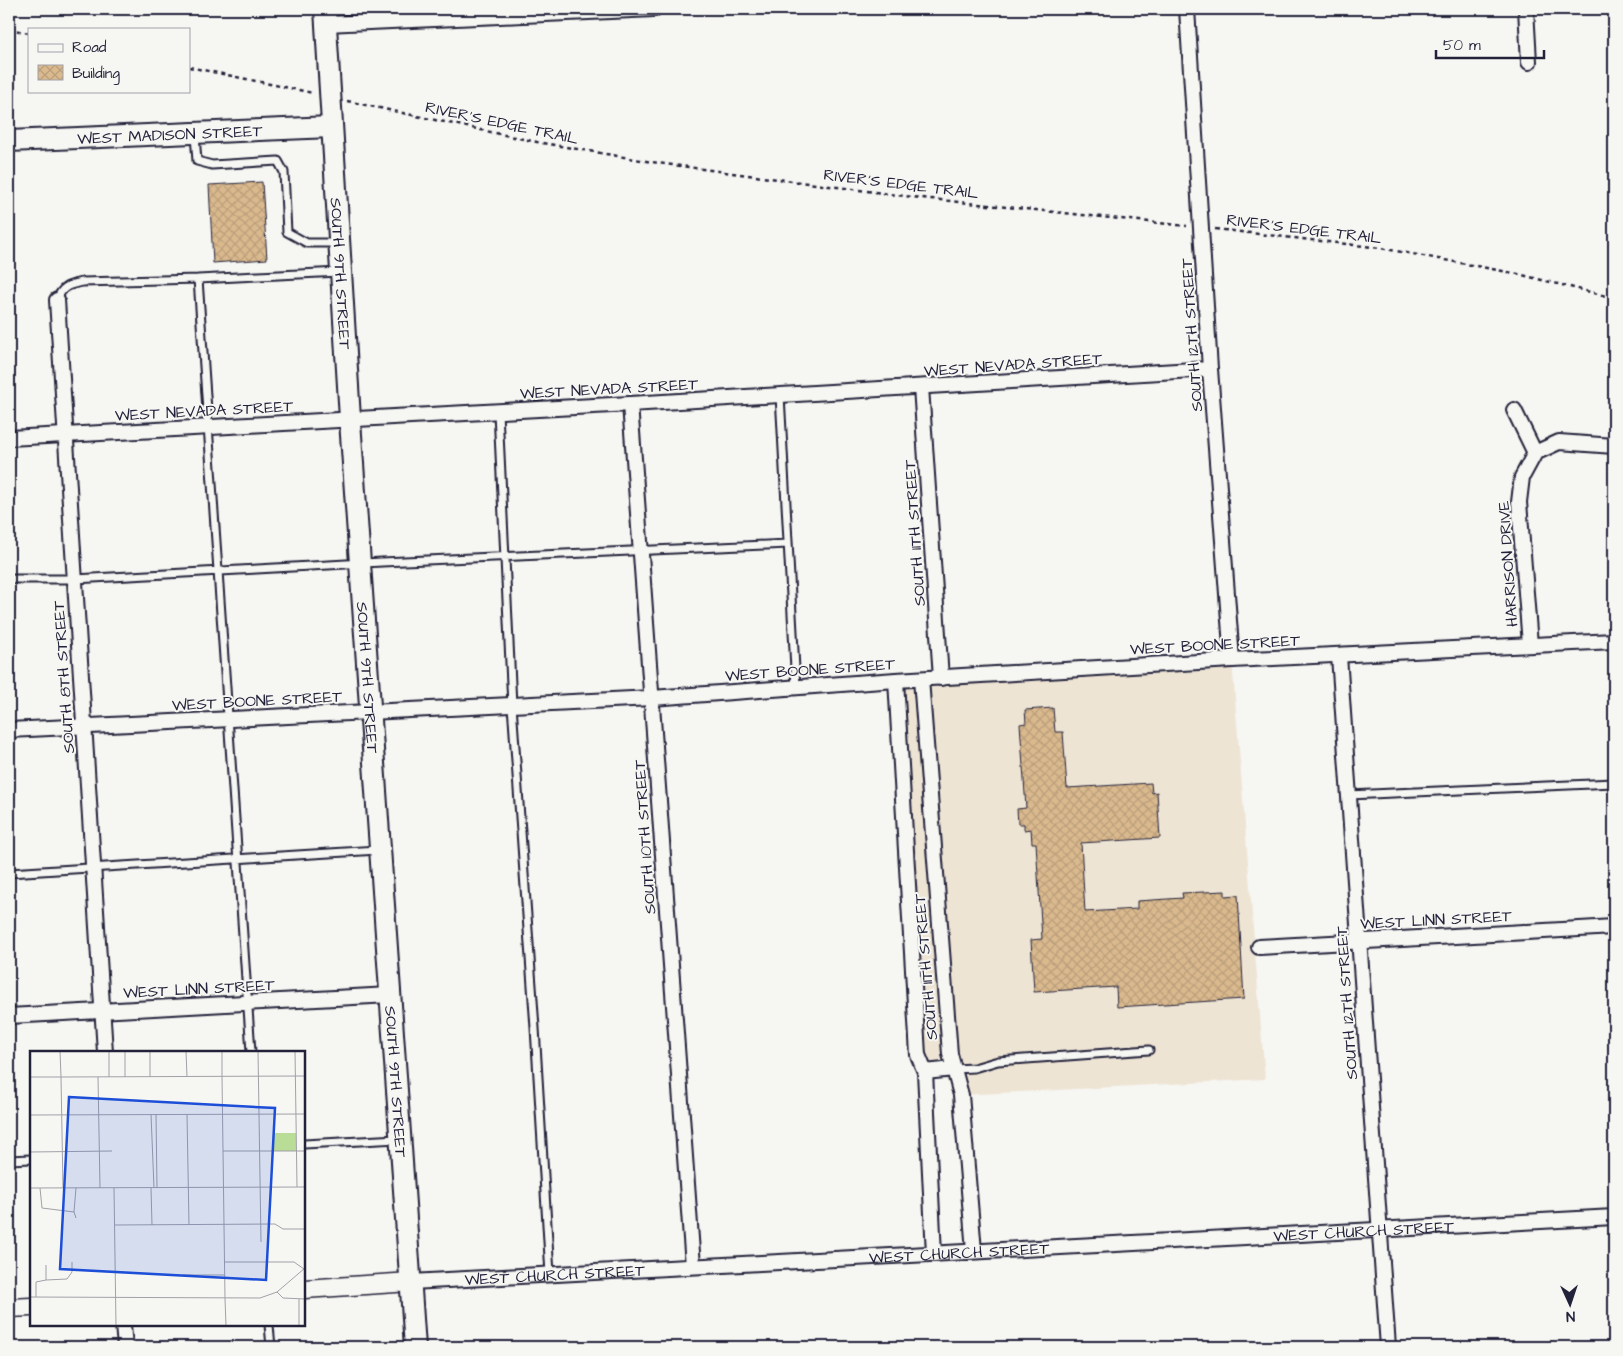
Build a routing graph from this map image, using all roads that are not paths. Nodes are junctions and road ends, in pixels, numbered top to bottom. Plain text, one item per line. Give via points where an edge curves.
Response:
1 (654, 9) edge
2 (1187, 9) edge
3 (1526, 9) edge
4 (325, 16) edge
5 (1529, 62) dead end
6 (331, 127) junction
7 (195, 133) junction
8 (9, 141) edge
9 (339, 243) junction
10 (340, 272) junction
11 (198, 279) junction
12 (57, 300) joint
13 (1210, 369) junction
14 (921, 387) junction
15 (780, 395) junction
16 (630, 404) junction
17 (1514, 410) dead end
18 (498, 412) junction
19 (350, 420) junction
20 (208, 428) junction
21 (65, 435) junction
22 (9, 438) edge
23 (1614, 446) edge
24 (1535, 453) junction
25 (788, 544) junction
26 (641, 550) junction
27 (505, 557) junction
28 (360, 564) junction
29 (218, 571) junction
30 (9, 578) edge
31 (75, 579) junction
32 (1614, 641) edge
33 (1530, 645) junction
34 (1338, 656) junction
35 (1232, 660) junction
36 (941, 678) junction
37 (921, 679) junction
38 (896, 680) junction
39 (796, 687) junction
40 (652, 698) junction
41 (512, 705) junction
42 (370, 712) junction
43 (228, 719) junction
44 (84, 725) junction
45 (9, 730) edge
46 (1614, 783) edge
47 (1348, 795) junction
48 (380, 850) junction
49 (237, 859) junction
50 (93, 868) junction
51 (9, 873) edge
52 (1614, 928) edge
53 (1359, 941) junction
54 (1259, 947) dead end
55 (390, 995) junction
56 (247, 1003) junction
57 (103, 1011) junction
58 (9, 1016) edge
59 (1149, 1050) dead end
60 (105, 1051) edge
61 (250, 1051) edge
62 (954, 1069) junction
63 (925, 1072) junction
64 (400, 1139) junction
65 (305, 1144) edge
66 (30, 1159) edge
67 (9, 1160) edge
68 (1614, 1217) edge
69 (1380, 1230) junction
70 (974, 1252) junction
71 (934, 1254) junction
72 (693, 1266) junction
73 (550, 1274) junction
74 (411, 1282) junction
75 (305, 1289) edge
76 (30, 1307) edge
77 (9, 1308) edge
78 (123, 1326) edge
79 (269, 1326) edge
80 (125, 1347) edge
81 (271, 1347) edge
82 (415, 1347) edge
83 (1388, 1347) edge

1 - 4 street
2 - 13 street, SOUTH 12TH STREET
3 - 5 street
4 - 6 main road, SOUTH 9TH STREET
6 - 7 main road, WEST MADISON STREET
6 - 9 main road, SOUTH 9TH STREET
7 - 8 main road, WEST MADISON STREET
7 - 9 lane via 197,161 212,165 278,161 284,172 287,232 307,243
9 - 10 main road, SOUTH 9TH STREET
10 - 11 lane
10 - 19 main road, SOUTH 9TH STREET
11 - 12 lane via 82,282 68,285
11 - 20 lane
12 - 21 street, SOUTH 8TH STREET
13 - 14 street, WEST NEVADA STREET
13 - 35 street, SOUTH 12TH STREET
14 - 15 street, WEST NEVADA STREET
14 - 36 street, SOUTH 11TH STREET
15 - 16 street, WEST NEVADA STREET
15 - 25 lane
16 - 18 street, WEST NEVADA STREET
16 - 26 street, SOUTH 10TH STREET
17 - 24 street
18 - 19 street, WEST NEVADA STREET
18 - 27 lane
19 - 20 street, WEST NEVADA STREET
19 - 28 main road, SOUTH 9TH STREET
20 - 21 street, WEST NEVADA STREET
20 - 29 lane
21 - 22 street, WEST NEVADA STREET
21 - 31 street, SOUTH 8TH STREET
23 - 24 street via 1559,442
24 - 33 street, HARRISON DRIVE via 1522,477 1519,502
25 - 26 lane
25 - 39 lane
26 - 27 lane
26 - 40 street, SOUTH 10TH STREET
27 - 28 lane
27 - 41 lane
28 - 29 lane
28 - 42 main road, SOUTH 9TH STREET
29 - 31 lane
29 - 43 lane
30 - 31 lane
31 - 44 street, SOUTH 8TH STREET
32 - 33 street, WEST BOONE STREET
33 - 34 street, WEST BOONE STREET
34 - 35 street, WEST BOONE STREET
34 - 47 street, SOUTH 12TH STREET
35 - 36 street, WEST BOONE STREET
36 - 37 street, WEST BOONE STREET
37 - 38 street, WEST BOONE STREET
37 - 62 street, SOUTH 11TH STREET via 950,1054
38 - 39 street, WEST BOONE STREET
38 - 63 street, SOUTH 11TH STREET via 918,1055
39 - 40 street, WEST BOONE STREET
40 - 41 street, WEST BOONE STREET
40 - 72 street, SOUTH 10TH STREET
41 - 42 street, WEST BOONE STREET
41 - 73 lane
42 - 43 street, WEST BOONE STREET
42 - 48 main road, SOUTH 9TH STREET
43 - 44 street, WEST BOONE STREET
43 - 49 lane
44 - 45 street, WEST BOONE STREET
44 - 50 street, SOUTH 8TH STREET
46 - 47 lane
47 - 53 street, SOUTH 12TH STREET
48 - 49 lane
48 - 55 main road, SOUTH 9TH STREET
49 - 50 lane
49 - 56 lane
50 - 51 lane
50 - 57 street, SOUTH 8TH STREET
52 - 53 street, WEST LINN STREET
53 - 54 street, WEST LINN STREET
53 - 69 street, SOUTH 12TH STREET
55 - 56 street, WEST LINN STREET
55 - 64 main road, SOUTH 9TH STREET
56 - 57 street, WEST LINN STREET
56 - 61 lane
57 - 58 street, WEST LINN STREET
57 - 60 street, SOUTH 8TH STREET
59 - 62 lane via 998,1061 974,1068
62 - 63 street
62 - 70 street, SOUTH 11TH STREET via 961,1095
63 - 71 street, SOUTH 11TH STREET
64 - 65 lane
64 - 74 main road, SOUTH 9TH STREET
66 - 67 lane
68 - 69 street, WEST CHURCH STREET
69 - 70 street, WEST CHURCH STREET
69 - 83 street, SOUTH 12TH STREET
70 - 71 street, WEST CHURCH STREET
71 - 72 street, WEST CHURCH STREET
72 - 73 street, WEST CHURCH STREET
73 - 74 street, WEST CHURCH STREET
74 - 75 street, WEST CHURCH STREET
74 - 82 main road, SOUTH 9TH STREET
76 - 77 street
78 - 80 street
79 - 81 lane

